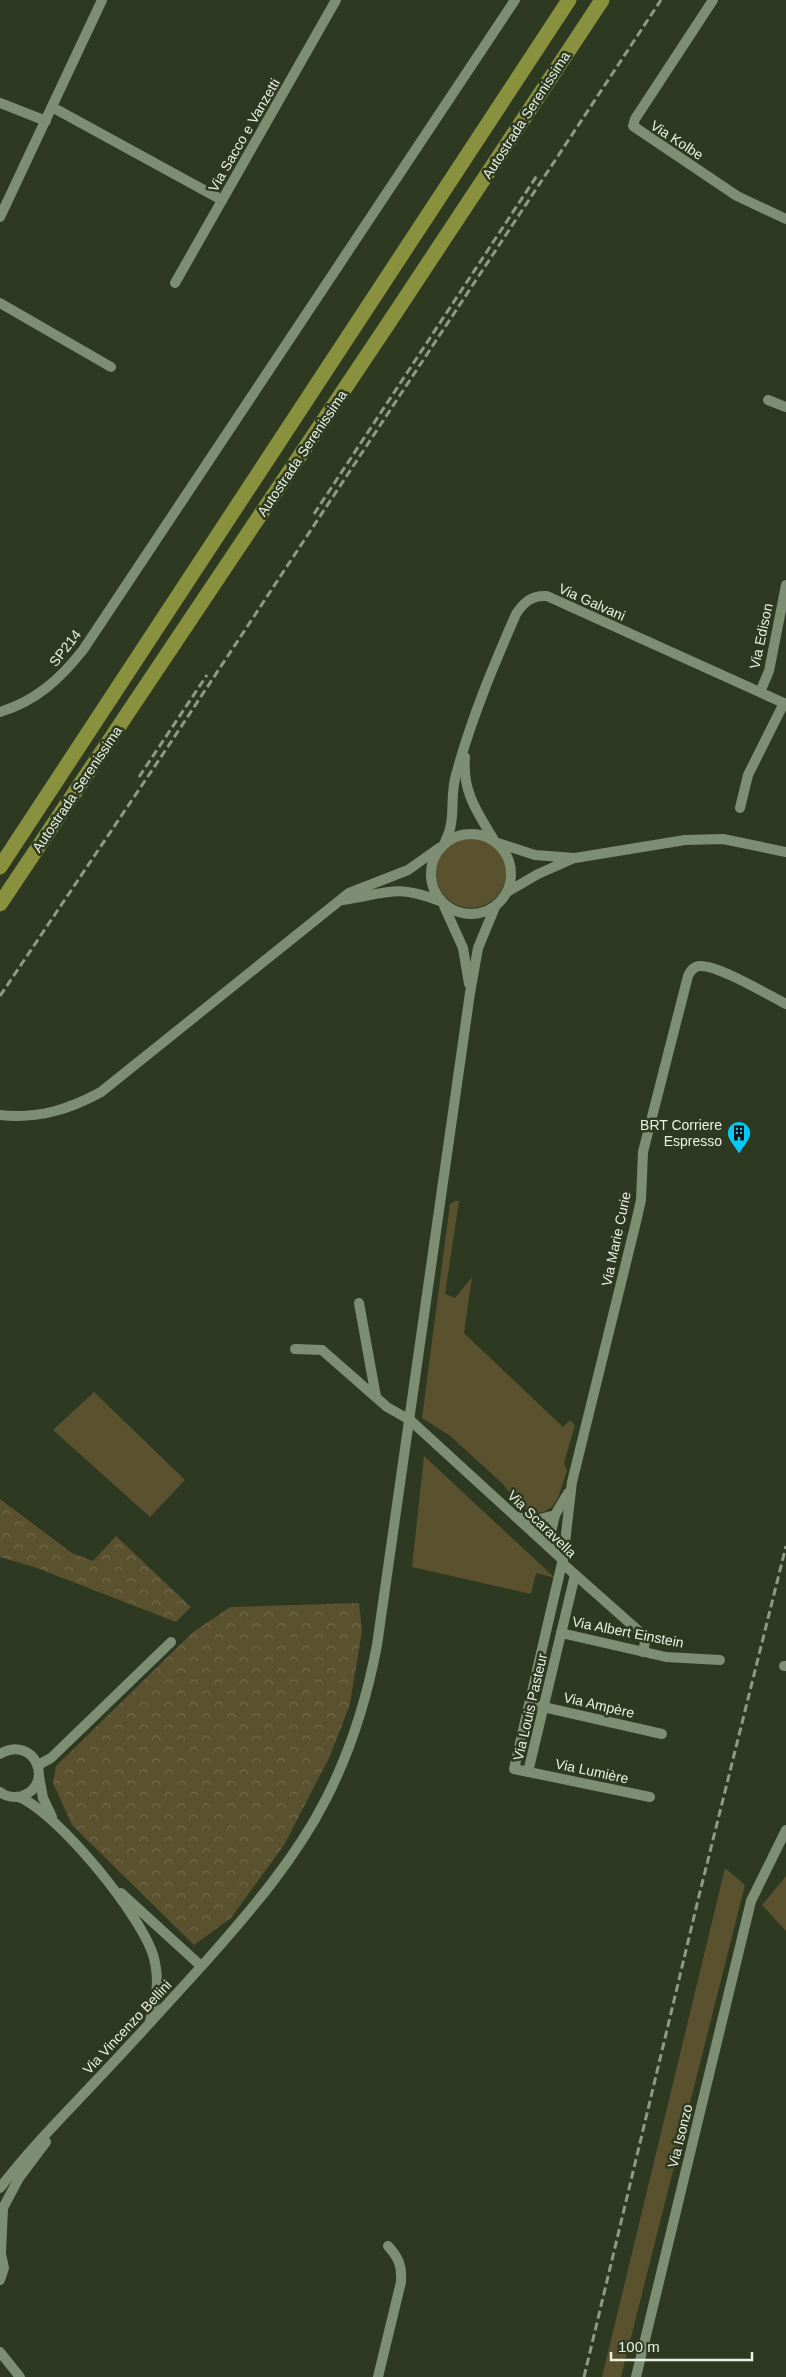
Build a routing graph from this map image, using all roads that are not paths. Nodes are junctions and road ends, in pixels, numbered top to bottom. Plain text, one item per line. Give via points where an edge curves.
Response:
1 (102, 0) edge
2 (336, 0) edge
3 (515, 0) edge
4 (569, 0) edge
5 (602, 0) edge
6 (713, 0) edge
7 (0, 102) edge
8 (52, 107) junction
9 (46, 121) junction
10 (222, 200) junction
11 (0, 217) edge
12 (786, 219) edge
13 (175, 284) dead end
14 (0, 303) edge
15 (111, 367) dead end
16 (768, 400) dead end
17 (786, 407) edge
18 (786, 586) edge
19 (760, 692) junction
20 (785, 703) edge
21 (0, 712) edge
22 (466, 741) junction
23 (740, 808) dead end
24 (496, 842) junction
25 (442, 845) junction
26 (786, 852) edge
27 (575, 858) junction
28 (0, 867) edge
29 (507, 892) junction
30 (340, 901) junction
31 (441, 902) junction
32 (0, 904) edge
33 (495, 907) junction
34 (470, 993) junction
35 (786, 1004) edge
36 (0, 1115) edge
37 (359, 1303) dead end
38 (295, 1349) dead end
39 (376, 1397) junction
40 (410, 1420) junction
41 (572, 1482) junction
42 (555, 1515) junction
43 (516, 1517) junction
44 (548, 1546) junction
45 (562, 1562) junction
46 (575, 1575) junction
47 (547, 1626) junction
48 (562, 1631) junction
49 (171, 1642) dead end
50 (643, 1652) junction
51 (720, 1660) dead end
52 (530, 1704) junction
53 (544, 1707) junction
54 (662, 1734) dead end
55 (2, 1752) edge
56 (38, 1770) junction
57 (528, 1772) junction
58 (0, 1792) edge
59 (10, 1797) edge
60 (650, 1798) dead end
61 (58, 1826) junction
62 (786, 1830) edge
63 (107, 1881) junction
64 (201, 1966) junction
65 (148, 2024) junction
66 (73, 2106) junction
67 (0, 2188) edge
68 (388, 2246) dead end
69 (1, 2251) edge
70 (0, 2280) edge
71 (0, 2352) edge
72 (20, 2377) edge
73 (378, 2377) edge
74 (636, 2377) edge

1 - 8 street
2 - 10 street, Via Sacco e Vanzetti
3 - 21 street, SP214 / SP214 via 132,578 68,669 34,698
4 - 28 highway, Autostrada Serenissima
5 - 32 highway, Autostrada Serenissima
6 - 12 street, Via Kolbe via 633,126 737,196
7 - 9 street
8 - 9 street
8 - 10 street
9 - 11 street
10 - 13 street, Via Sacco e Vanzetti
14 - 15 street
16 - 17 street
18 - 19 street, Via Edison via 769,671
19 - 20 street, Via Galvani
19 - 22 street, Via Galvani via 547,596 534,597 516,614 488,677
20 - 23 street via 748,775
22 - 24 street, Via Galvani via 466,789
22 - 25 street, Via Galvani via 454,778 453,822
24 - 25 street via 470,833
24 - 27 street via 535,855
24 - 29 street via 511,866
25 - 30 street via 408,870 349,893
25 - 31 street via 432,861 430,875 432,889
26 - 27 street via 722,839 685,840
27 - 29 street
29 - 33 street
30 - 31 street via 386,890 401,890
30 - 36 street via 102,1092 58,1112 36,1116
31 - 33 street via 455,912 468,915
31 - 34 street via 463,948
33 - 34 street via 478,948
34 - 40 street, Via Vincenzo Bellini
35 - 41 street, Via Marie Curie via 706,967 692,969 688,976 643,1152 636,1222
37 - 39 street
38 - 39 street, Via Scaravella via 322,1350
39 - 40 street, Via Scaravella
40 - 43 street, Via Scaravella
40 - 64 street, Via Vincenzo Bellini via 377,1645 350,1745 326,1800 292,1855 258,1902
41 - 42 street
41 - 45 street, Via Marie Curie
42 - 43 street via 536,1520
42 - 44 street
43 - 44 street, Via Scaravella
44 - 45 street, Via Scaravella
45 - 46 street, Via Scaravella
45 - 47 street, Via Louis Pasteur
46 - 48 street, Via Louis Pasteur
46 - 50 street, Via Scaravella via 640,1632 645,1642
47 - 48 street, Via Albert Einstein
47 - 52 street, Via Louis Pasteur
48 - 50 street, Via Albert Einstein
48 - 53 street, Via Louis Pasteur
49 - 56 street
50 - 51 street, Via Albert Einstein via 666,1657
52 - 53 street, Via Ampère
52 - 57 street, Via Louis Pasteur via 514,1769
53 - 54 street, Via Ampère
53 - 57 street, Via Louis Pasteur
55 - 56 street via 23,1750 30,1754
56 - 59 street via 33,1790
56 - 61 street via 46,1806
57 - 60 street, Via Lumière
58 - 59 street
59 - 61 street via 34,1805
61 - 63 street
62 - 74 street, Via Isonzo via 751,1901
63 - 64 street
63 - 65 street via 136,1922 153,1955 158,1992
64 - 65 street, Via Vincenzo Bellini
65 - 66 street, Via Vincenzo Bellini
66 - 67 street, Via Vincenzo Bellini
66 - 69 street, Via Vincenzo Bellini via 20,2178 3,2208
68 - 73 street via 402,2267 401,2282
69 - 70 street, Via Vincenzo Bellini via 4,2268
71 - 72 street

